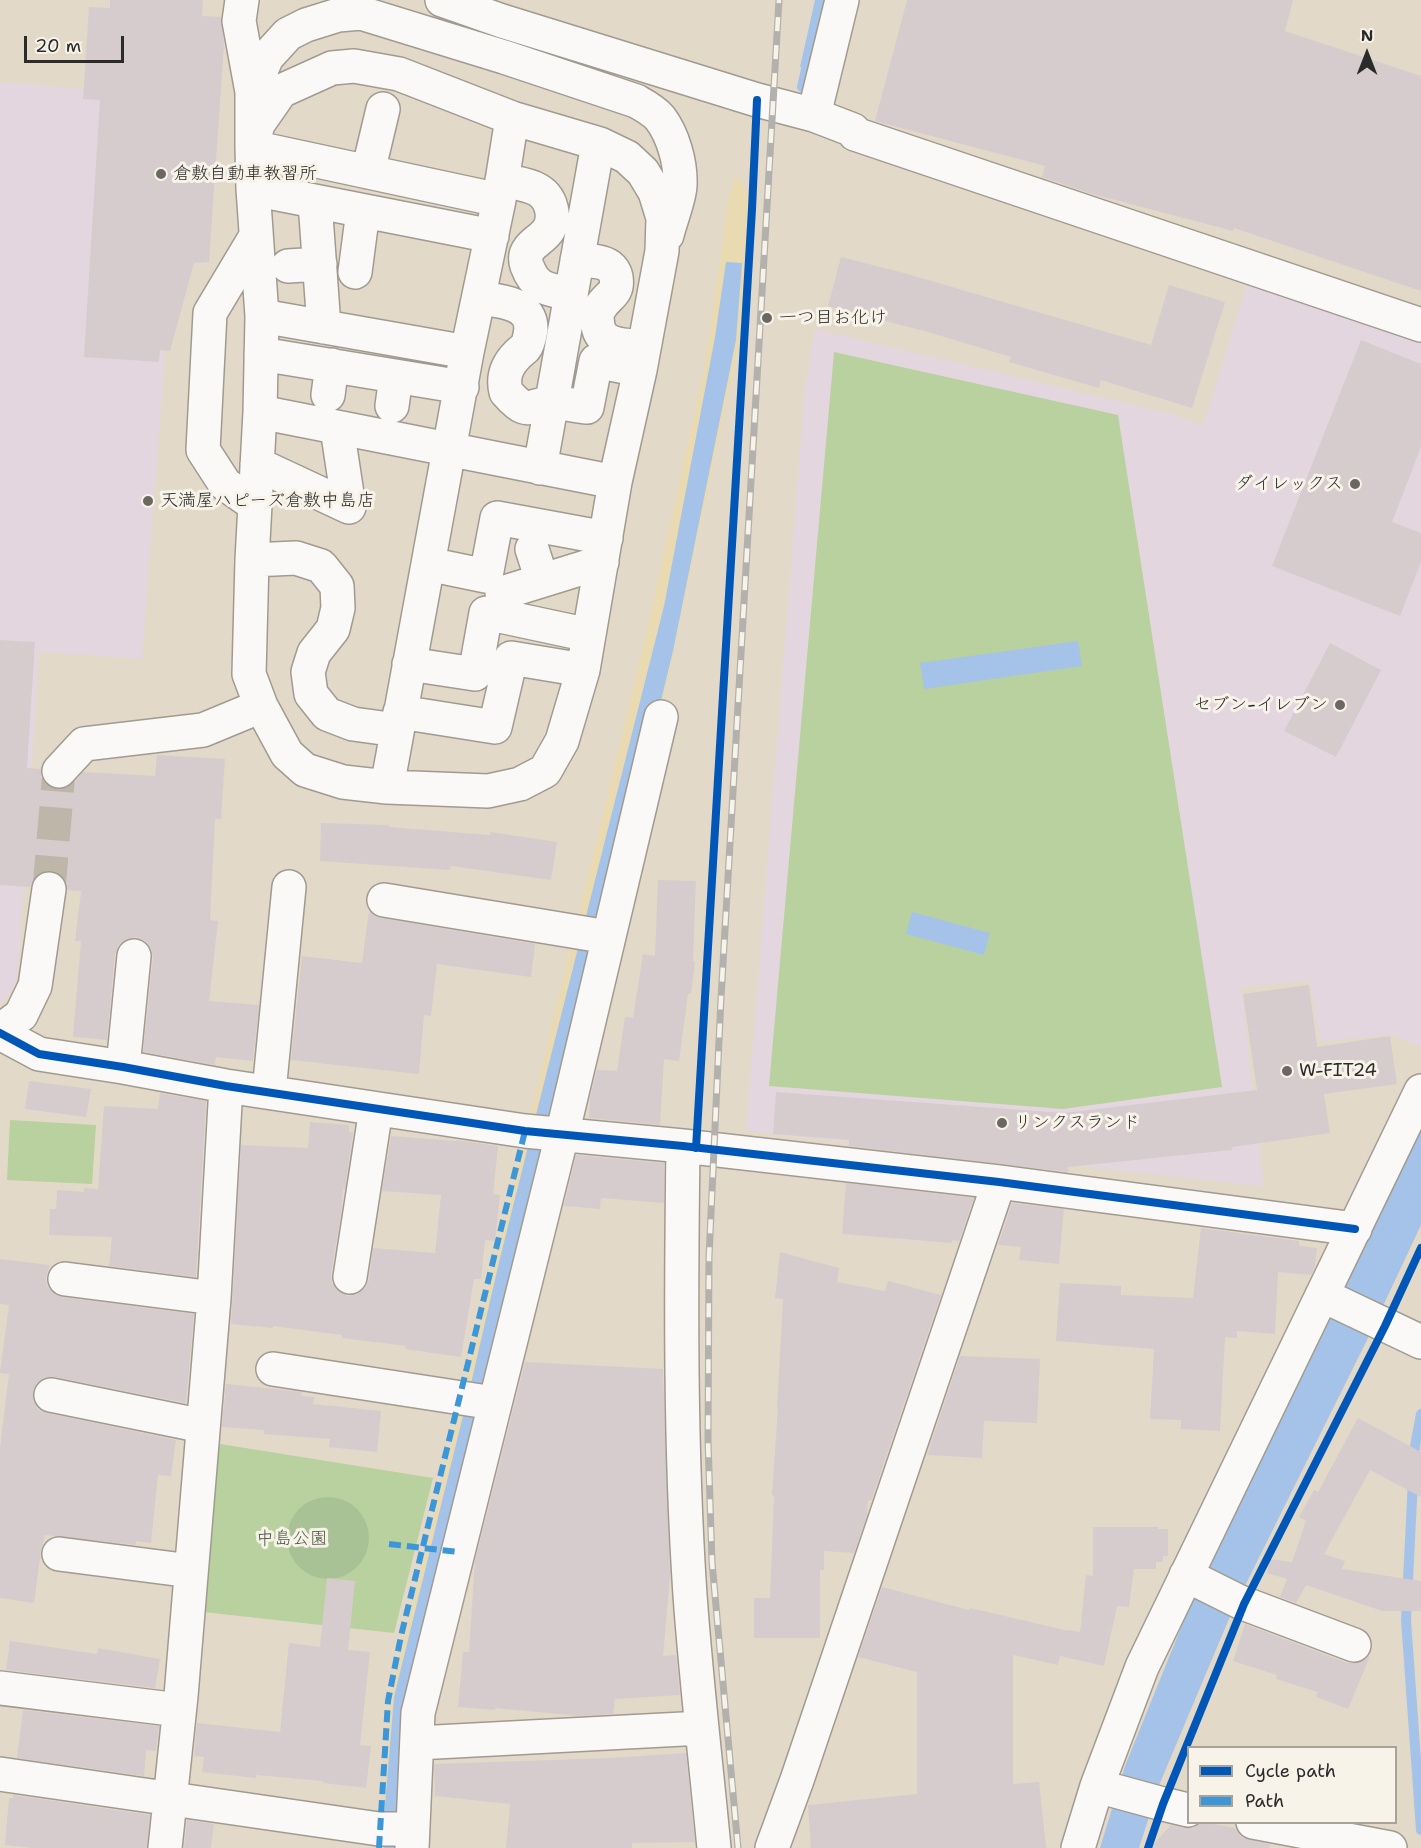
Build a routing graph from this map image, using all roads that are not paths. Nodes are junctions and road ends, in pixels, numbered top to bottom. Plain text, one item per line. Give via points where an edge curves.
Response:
1 (242, 0) edge
2 (442, 0) edge
3 (842, 0) edge
4 (503, 10) edge
5 (252, 92) junction
6 (383, 109) dead end
7 (803, 112) junction
8 (512, 118) junction
9 (598, 144) junction
10 (252, 147) junction
11 (368, 172) junction
12 (253, 189) junction
13 (501, 190) junction
14 (315, 202) junction
15 (363, 211) junction
16 (256, 236) junction
17 (492, 236) junction
18 (662, 251) junction
19 (577, 260) junction
20 (355, 272) dead end
21 (570, 294) junction
22 (479, 298) junction
23 (262, 316) junction
24 (1421, 325) edge
25 (324, 327) junction
26 (468, 352) junction
27 (261, 354) junction
28 (642, 358) junction
29 (462, 387) junction
30 (552, 403) junction
31 (260, 412) junction
32 (337, 428) junction
33 (450, 450) junction
34 (257, 464) junction
35 (540, 468) junction
36 (615, 482) junction
37 (255, 506) junction
38 (532, 549) dead end
39 (604, 550) junction
40 (252, 560) junction
41 (428, 564) junction
42 (542, 580) junction
43 (502, 593) dead end
44 (589, 635) junction
45 (409, 664) junction
46 (583, 670) junction
47 (261, 706) junction
48 (661, 717) dead end
49 (399, 721) junction
50 (59, 771) tunnel mouth
51 (387, 787) junction
52 (289, 887) dead end
53 (49, 889) tunnel mouth
54 (384, 900) dead end
55 (594, 934) junction
56 (134, 956) dead end
57 (0, 1032) edge
58 (123, 1067) junction
59 (226, 1086) junction
60 (1421, 1091) edge
61 (269, 1092) junction
62 (376, 1109) junction
63 (546, 1133) junction
64 (683, 1146) junction
65 (999, 1182) junction
66 (1354, 1229) junction
67 (350, 1277) dead end
68 (65, 1279) dead end
69 (214, 1298) junction
70 (1328, 1298) junction
71 (1421, 1342) edge
72 (273, 1369) dead end
73 (51, 1395) dead end
74 (480, 1401) junction
75 (204, 1426) junction
76 (59, 1554) dead end
77 (191, 1571) junction
78 (1192, 1578) junction
79 (1354, 1645) dead end
80 (0, 1689) edge
81 (179, 1710) junction
82 (702, 1728) junction
83 (417, 1743) junction
84 (0, 1774) edge
85 (1106, 1789) junction
86 (170, 1798) junction
87 (1187, 1810) edge
88 (1264, 1824) edge
89 (401, 1834) edge
90 (165, 1848) edge
91 (714, 1848) edge
92 (772, 1848) edge
93 (1078, 1848) edge
94 (1390, 1848) edge

1 - 5 street via 239,21
2 - 4 street
3 - 7 street
4 - 7 street
5 - 10 street
5 - 18 street via 267,57 288,34 324,19 360,13 636,101 659,117 671,138 678,163 681,186
6 - 11 street
7 - 24 street
8 - 9 street
8 - 10 street via 399,74 354,66 332,68 281,91 258,123
8 - 13 street
9 - 18 street via 627,157 643,172 655,192 663,218
9 - 19 street
10 - 11 street
10 - 12 street
11 - 13 street
12 - 14 street
12 - 16 street
13 - 17 street
13 - 21 street via 539,190 548,197 552,224 528,250 525,261 535,282
14 - 15 street
14 - 25 street via 304,265
15 - 17 street
15 - 20 street
16 - 23 street
16 - 37 street via 210,313 203,450 225,484
17 - 22 street
18 - 28 street
19 - 21 street
19 - 28 street via 607,264 614,271 615,291 597,315 599,331
21 - 30 street
22 - 26 street
22 - 30 street via 522,309 531,327 525,348 507,368 506,392 529,409
23 - 25 street
23 - 27 street
25 - 26 street
26 - 29 street
27 - 29 street via 330,380 394,391
27 - 31 street
28 - 30 street via 596,361 587,407
28 - 36 street
29 - 33 street
30 - 35 street
31 - 32 street
31 - 34 street
32 - 33 street
32 - 34 street via 349,507
33 - 35 street
33 - 41 street
34 - 37 street
35 - 36 street
36 - 39 street
37 - 40 street
38 - 42 street
39 - 41 street via 497,518 486,576
39 - 42 street
39 - 44 street
40 - 47 street via 249,674
40 - 49 street via 296,558 321,566 337,586 338,608 333,629 314,652 308,672 311,694 327,714 353,724
41 - 45 street
42 - 43 street
44 - 45 street via 486,613 475,674
44 - 46 street
45 - 49 street
46 - 49 street via 511,658 495,727
46 - 51 street via 562,741 545,771 520,784 488,791
47 - 50 street via 202,730 84,744
47 - 51 street via 287,754 305,770 343,782
48 - 55 street
49 - 51 street
52 - 61 street
53 - 57 street via 35,986 21,1015
54 - 55 street
55 - 63 street
56 - 58 street
57 - 58 street via 39,1054
58 - 59 street
59 - 61 street
59 - 69 street
60 - 66 street
61 - 62 street
62 - 63 street
62 - 67 street
63 - 64 street
63 - 74 street
64 - 65 street
64 - 82 street via 684,1457 690,1596
65 - 66 street
65 - 92 street
66 - 70 street
68 - 69 street
69 - 75 street
70 - 71 street
70 - 78 street
72 - 74 street
73 - 75 street
74 - 83 street via 418,1713
75 - 77 street
76 - 77 street
77 - 81 street
78 - 79 street via 1240,1602
78 - 85 street via 1142,1667
80 - 81 street
81 - 86 street
82 - 83 street
82 - 91 street
83 - 89 street
84 - 86 street
85 - 87 street
85 - 93 street
86 - 89 street
86 - 90 street
88 - 94 street

